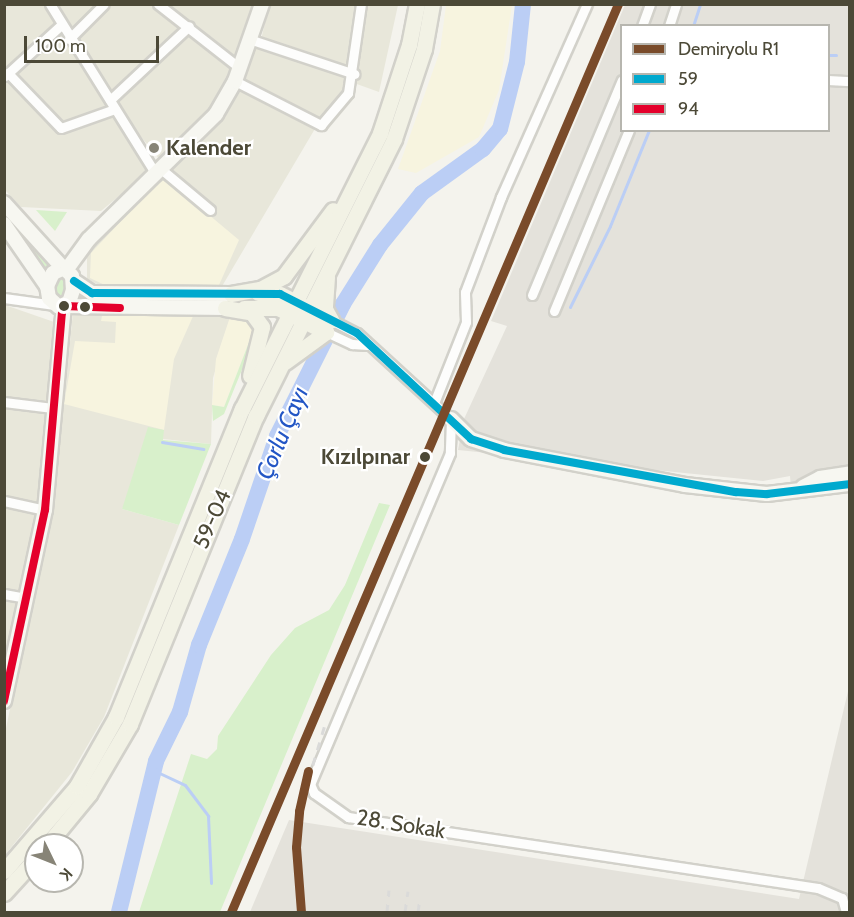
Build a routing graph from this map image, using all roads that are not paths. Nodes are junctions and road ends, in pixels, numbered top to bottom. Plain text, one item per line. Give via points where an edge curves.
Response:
1 (50, 4) edge
2 (104, 4) edge
3 (159, 4) edge
4 (262, 4) edge
5 (361, 4) edge
6 (417, 4) edge
7 (432, 4) edge
8 (587, 4) edge
9 (650, 4) edge
10 (676, 4) edge
11 (169, 7) edge
12 (643, 24) edge
13 (670, 24) edge
14 (61, 25) junction
15 (189, 27) junction
16 (69, 39) junction
17 (252, 40) junction
18 (354, 74) junction
19 (6, 75) edge
20 (238, 75) junction
21 (830, 80) edge
22 (849, 81) edge
23 (620, 82) edge
24 (112, 104) junction
25 (628, 132) edge
26 (158, 171) junction
27 (364, 183) junction
28 (4, 203) edge
29 (210, 210) dead end
30 (4, 224) edge
31 (70, 270) junction
32 (327, 270) junction
33 (47, 286) junction
34 (532, 296) dead end
35 (4, 298) edge
36 (294, 300) junction
37 (228, 301) junction
38 (21, 302) junction
39 (59, 308) junction
40 (554, 311) dead end
41 (287, 314) junction
42 (305, 314) junction
43 (328, 326) junction
44 (367, 345) junction
45 (280, 365) junction
46 (4, 402) edge
47 (434, 403) junction
48 (53, 408) junction
49 (242, 409) junction
50 (452, 419) junction
51 (849, 473) edge
52 (849, 484) edge
53 (796, 491) junction
54 (4, 501) edge
55 (45, 510) junction
56 (4, 594) edge
57 (26, 598) junction
58 (4, 701) edge
59 (57, 833) edge
60 (4, 871) edge
61 (24, 871) edge
62 (4, 893) edge
63 (846, 912) edge

1 - 14 street
2 - 16 street
3 - 11 street
4 - 17 main road
5 - 18 street
6 - 27 main road, 59-04 via 398,86
7 - 27 main road, 59-04 via 412,91
8 - 47 street via 501,197 465,292 466,322
9 - 12 street
10 - 13 street
11 - 15 street
14 - 16 street
14 - 19 street
15 - 20 street
15 - 24 street
16 - 24 street
17 - 18 street
17 - 20 main road
18 - 20 street via 348,93 321,125
19 - 24 street via 61,128
20 - 26 main road via 216,114
21 - 22 street
23 - 34 street
24 - 26 street
25 - 40 street
26 - 29 street
26 - 31 main road via 86,242
27 - 32 main road, 59-04 / 59-04
27 - 36 main road, 59-04
27 - 37 main road via 284,276
28 - 31 main road
30 - 33 main road
31 - 33 main road via 53,273
31 - 37 main road via 92,293
31 - 39 main road via 72,297
32 - 42 main road, 59-04 / 59-04
32 - 43 main road
33 - 38 street via 36,298
33 - 39 main road
35 - 38 street
36 - 37 main road via 280,294
36 - 41 main road, 59-04
36 - 42 main road
37 - 39 main road
37 - 41 main road via 278,308
37 - 49 main road via 252,313 262,327
38 - 39 street
39 - 48 main road
41 - 42 main road
41 - 49 main road, 59-04
42 - 43 main road
42 - 45 main road, 59-04 / 59-04
43 - 44 street via 352,344
43 - 44 street via 357,333
43 - 45 main road
44 - 47 street
45 - 59 main road, 59-04 / 59-04 via 194,560 130,724 89,794
46 - 48 street
47 - 50 street
48 - 55 main road
49 - 60 main road, 59-04 via 116,717 76,786
50 - 53 main road via 471,439 504,450 685,485 766,494
50 - 63 street, 28. Sokak via 450,453 310,784 314,793 348,817 818,888 842,898
51 - 53 main road via 820,478
52 - 53 main road
54 - 55 street
55 - 57 main road
56 - 57 street
57 - 58 main road
61 - 62 main road

